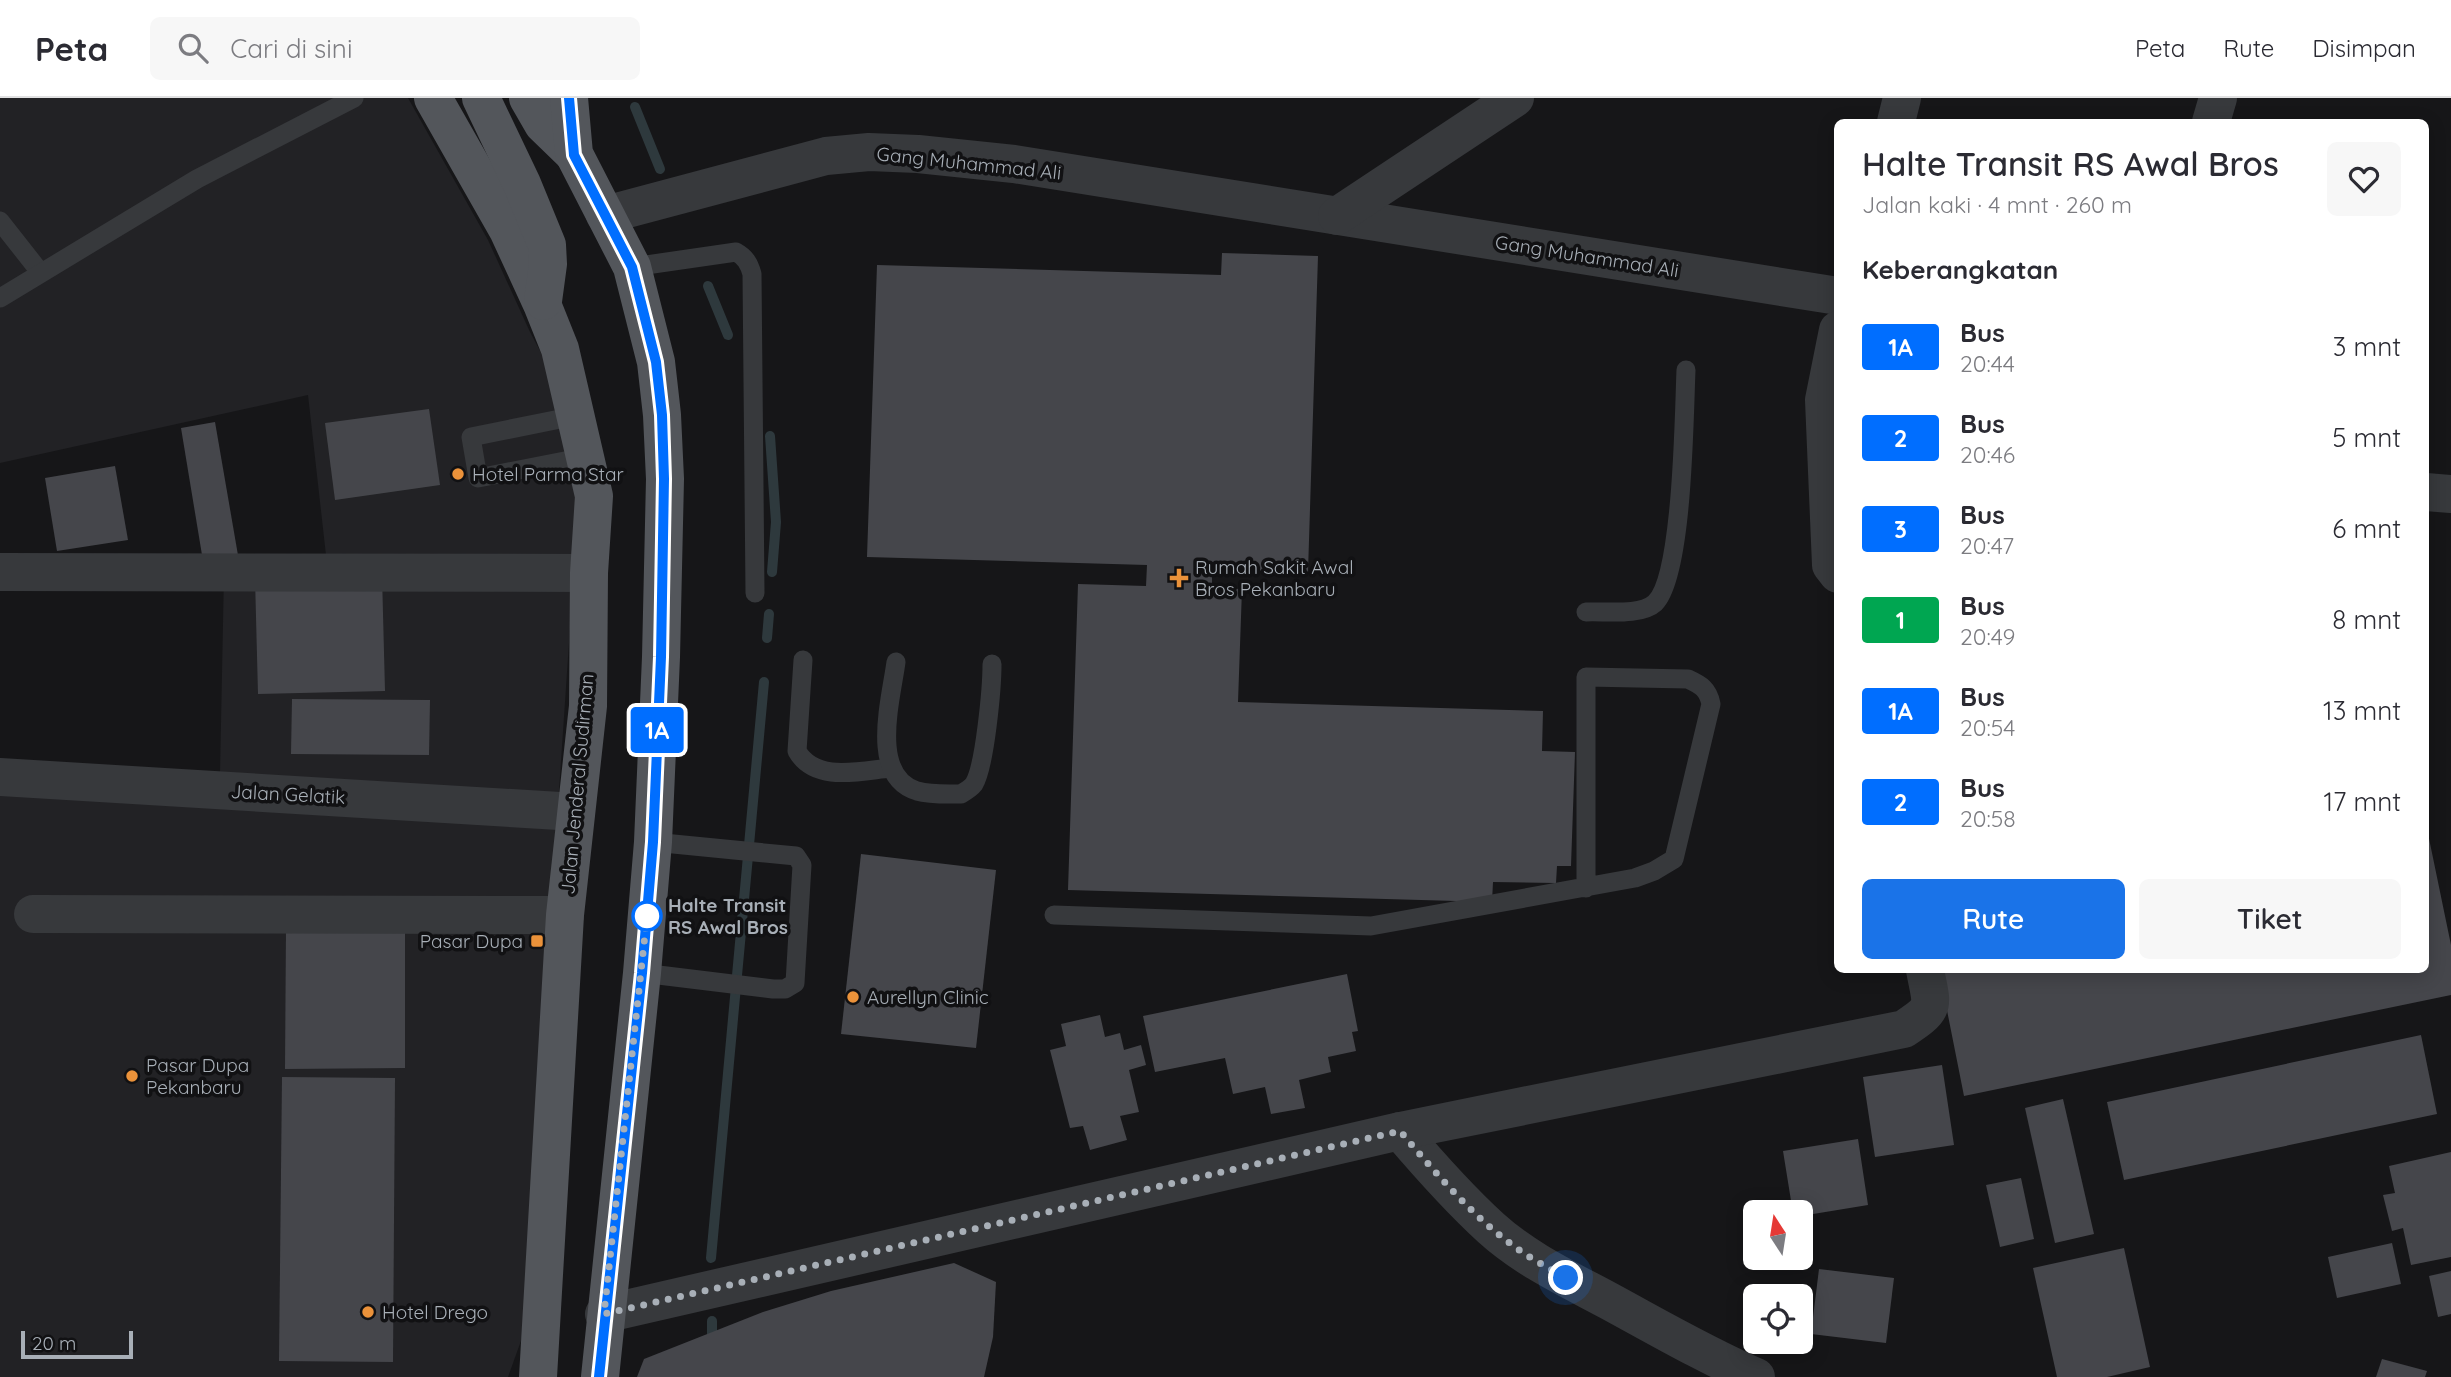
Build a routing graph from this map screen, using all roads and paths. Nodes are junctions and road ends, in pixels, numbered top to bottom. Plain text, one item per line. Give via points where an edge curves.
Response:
1 (354, 98) edge
2 (433, 98) edge
3 (528, 98) edge
4 (569, 98) edge
5 (1515, 98) edge
6 (1902, 98) edge
7 (2218, 98) edge
8 (486, 107) edge
9 (1897, 119) edge
10 (2212, 119) edge
11 (574, 155) junction
12 (605, 215) junction
13 (1337, 216) junction
14 (0, 221) edge
15 (632, 267) junction
16 (40, 272) junction
17 (1834, 295) edge
18 (0, 298) edge
19 (542, 303) junction
20 (1834, 350) edge
21 (1686, 370) dead end
22 (575, 416) junction
23 (585, 457) junction
24 (2429, 492) edge
25 (2451, 494) edge
26 (1834, 569) edge
27 (0, 572) edge
28 (589, 573) junction
29 (755, 593) dead end
30 (1587, 612) dead end
31 (803, 660) dead end
32 (896, 662) dead end
33 (992, 664) dead end
34 (890, 768) junction
35 (0, 777) edge
36 (576, 812) junction
37 (653, 842) junction
38 (1586, 888) junction
39 (33, 914) dead end
40 (565, 915) junction
41 (1054, 915) dead end
42 (642, 973) junction
43 (1926, 973) edge
44 (1400, 1131) junction
45 (604, 1314) junction
46 (1715, 1369) edge
47 (538, 1377) edge
48 (600, 1377) edge
49 (1756, 1377) edge

1 - 16 lane via 197,179
2 - 19 main road, Jalan Jenderal Sudirman via 508,230
3 - 11 main road via 544,124
4 - 11 main road
5 - 13 street
6 - 9 street
7 - 10 street
8 - 19 main road via 547,245
11 - 12 main road
12 - 13 street, Gang Muhammad Ali via 827,156 869,152 1014,164
12 - 15 main road
13 - 17 street, Gang Muhammad Ali
14 - 16 lane
15 - 29 lane via 736,252 749,265
15 - 37 main road via 656,362 662,415 661,657
16 - 18 lane
19 - 22 main road, Jalan Jenderal Sudirman via 560,349
20 - 26 street via 1824,400
21 - 30 lane via 1678,523 1662,594 1641,611
22 - 23 main road, Jalan Jenderal Sudirman
22 - 23 lane via 471,437 478,478
23 - 28 main road, Jalan Jenderal Sudirman via 594,496
24 - 25 street
27 - 28 street
28 - 36 main road, Jalan Jenderal Sudirman via 587,706
31 - 34 lane via 797,751 803,760 826,772
32 - 34 lane via 887,735
33 - 34 lane via 992,693 974,785 961,794 920,792 898,780
35 - 36 street, Jalan Gelatik
36 - 40 main road, Jalan Jenderal Sudirman
37 - 42 main road
37 - 42 lane via 796,856 802,865 795,983 785,989
38 - 38 lane via 1635,878 1674,859 1711,704 1699,684 1688,679 1586,677
38 - 41 lane via 1371,926
39 - 40 street
40 - 47 main road, Jalan Jenderal Sudirman
42 - 45 main road
43 - 44 street via 1932,1003 1927,1014 1904,1029
44 - 45 street
44 - 46 street via 1443,1181 1516,1248
45 - 48 main road
46 - 49 street

